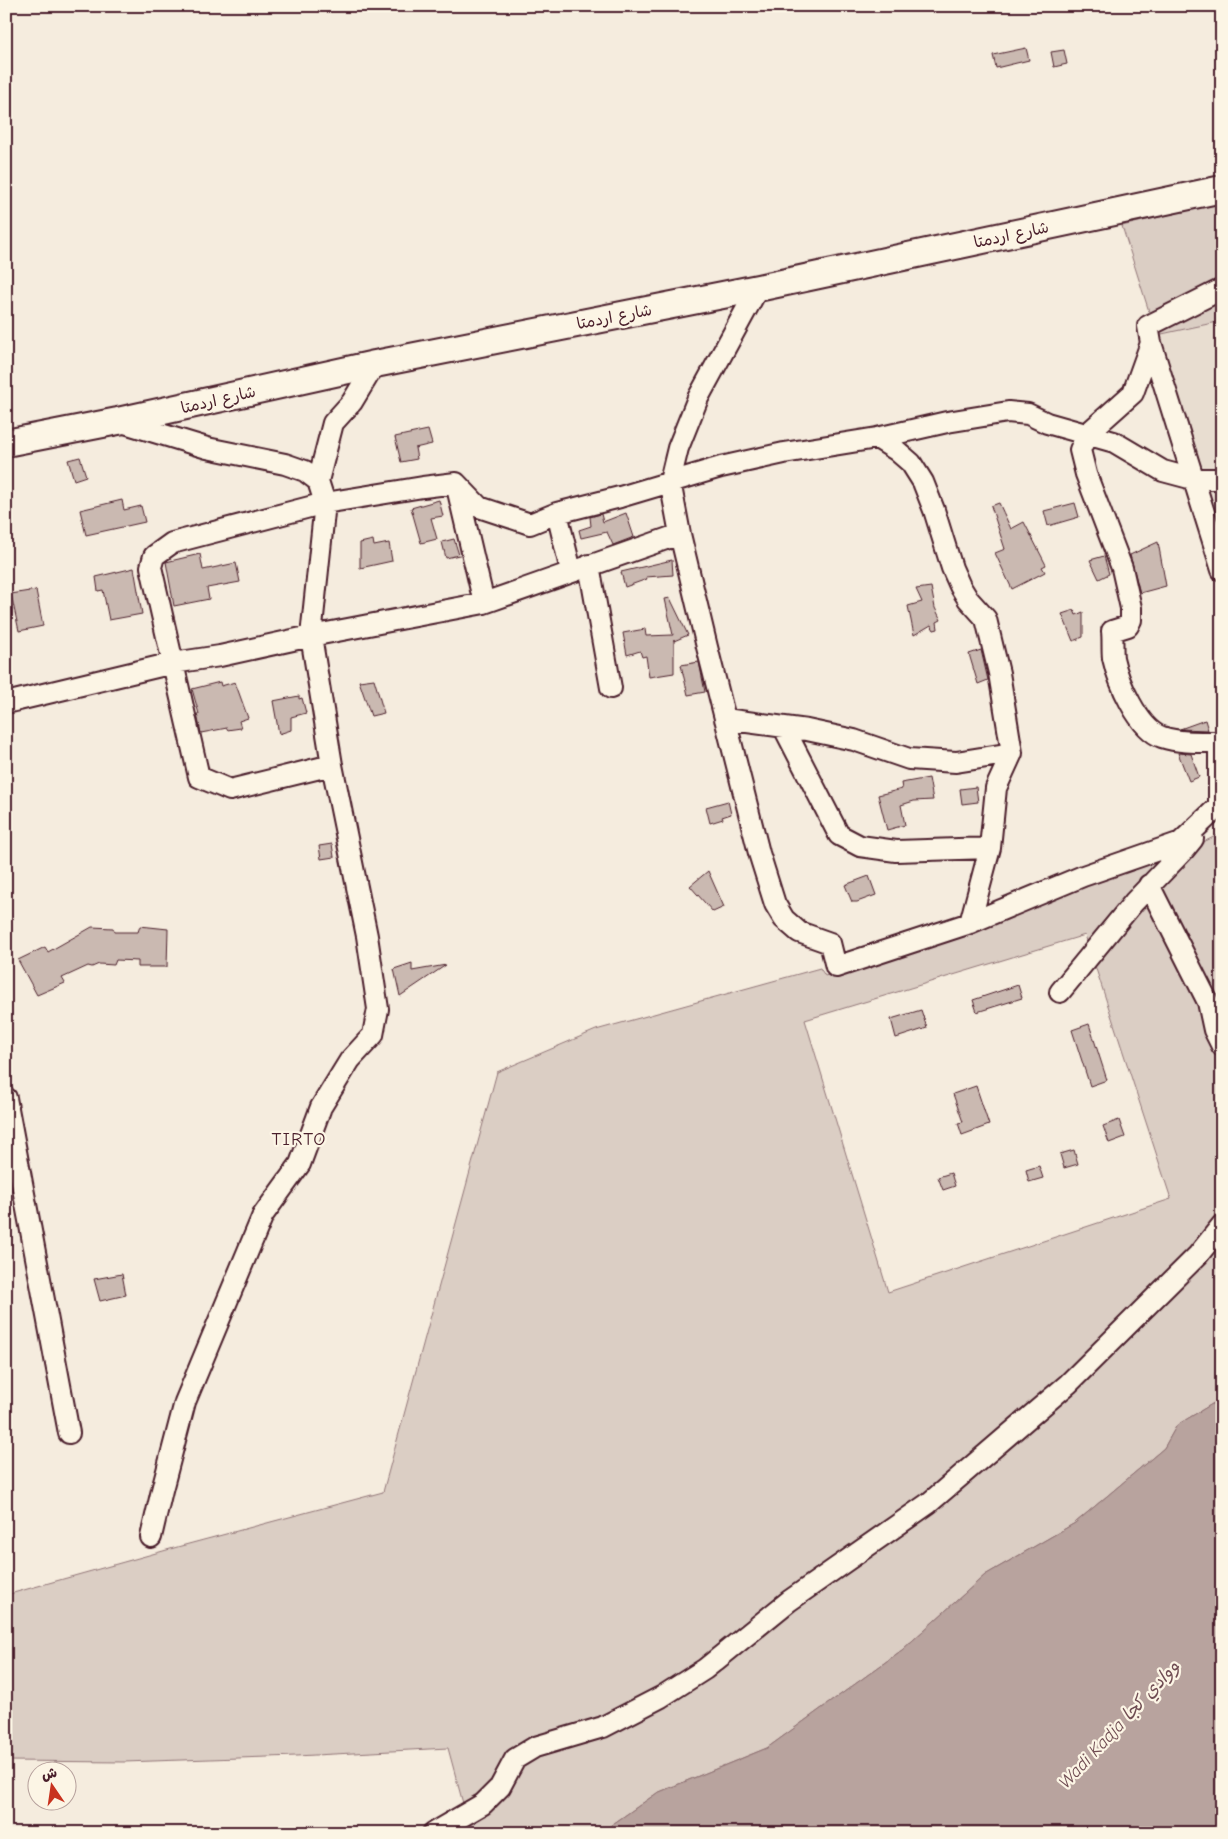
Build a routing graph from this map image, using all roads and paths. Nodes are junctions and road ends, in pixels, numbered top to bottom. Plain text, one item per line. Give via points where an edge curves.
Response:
1 (1222, 189) edge
2 (758, 288) junction
3 (1222, 289) edge
4 (1151, 342) junction
5 (375, 364) junction
6 (118, 421) junction
7 (1087, 434) junction
8 (877, 438) junction
9 (6, 443) edge
10 (1222, 478) edge
11 (1193, 479) junction
12 (318, 481) junction
13 (670, 482) junction
14 (456, 483) junction
15 (325, 503) junction
16 (557, 513) junction
17 (680, 534) junction
18 (580, 568) junction
19 (1222, 570) edge
20 (484, 603) junction
21 (310, 636) junction
22 (173, 663) junction
23 (611, 688) dead end
24 (6, 703) edge
25 (725, 719) junction
26 (784, 728) junction
27 (1012, 753) junction
28 (332, 765) junction
29 (1221, 805) edge
30 (990, 848) junction
31 (1149, 885) junction
32 (970, 923) junction
33 (1060, 992) dead end
34 (1222, 1046) edge
35 (6, 1098) edge
36 (1222, 1225) edge
37 (69, 1433) dead end
38 (151, 1537) dead end
39 (433, 1833) edge

1 - 2 main road, شارع اردمتا
2 - 5 main road, شارع اردمتا
2 - 13 street via 698,398 678,448
3 - 4 street via 1148,326
4 - 7 street via 1133,393
4 - 11 street
5 - 6 main road, شارع اردمتا
5 - 12 street via 352,402 333,424
6 - 9 main road, شارع اردمتا
6 - 12 street via 208,448 285,464 305,471
7 - 8 street via 1028,414 1008,412
7 - 11 street via 1114,442 1163,471
7 - 29 street via 1080,450 1081,460 1117,551 1131,608 1128,626 1112,631 1118,675 1143,724 1160,737 1219,742
8 - 13 street via 784,453
8 - 27 street via 911,463 934,510 960,586 986,619
10 - 11 street
11 - 19 street
12 - 15 street
13 - 16 street
13 - 17 street
14 - 15 street
14 - 16 street via 478,507 530,524
14 - 20 street
15 - 21 street
15 - 22 street via 172,543 154,556 151,567
16 - 18 street
17 - 18 street
17 - 25 street
18 - 20 street
18 - 23 street
20 - 21 street
21 - 22 street
21 - 28 street
22 - 24 street
22 - 28 street via 199,778 230,790
25 - 26 street
25 - 32 street via 775,904 784,919 799,932 830,943 836,967
26 - 27 street via 854,740 909,759 956,762
26 - 30 street via 839,835 860,846 896,851
27 - 30 street via 996,788
28 - 38 street via 367,936 378,1009 373,1035 350,1060 321,1107 300,1164 263,1214 185,1402
29 - 31 street via 1184,850
29 - 32 street via 1181,842 1083,876
30 - 32 street
31 - 33 street
31 - 34 street via 1208,1002 1214,1030
35 - 37 street
36 - 39 street via 1198,1255 1068,1384 929,1503 788,1601 704,1669 661,1698 603,1727 535,1747 515,1759 500,1787 483,1804

